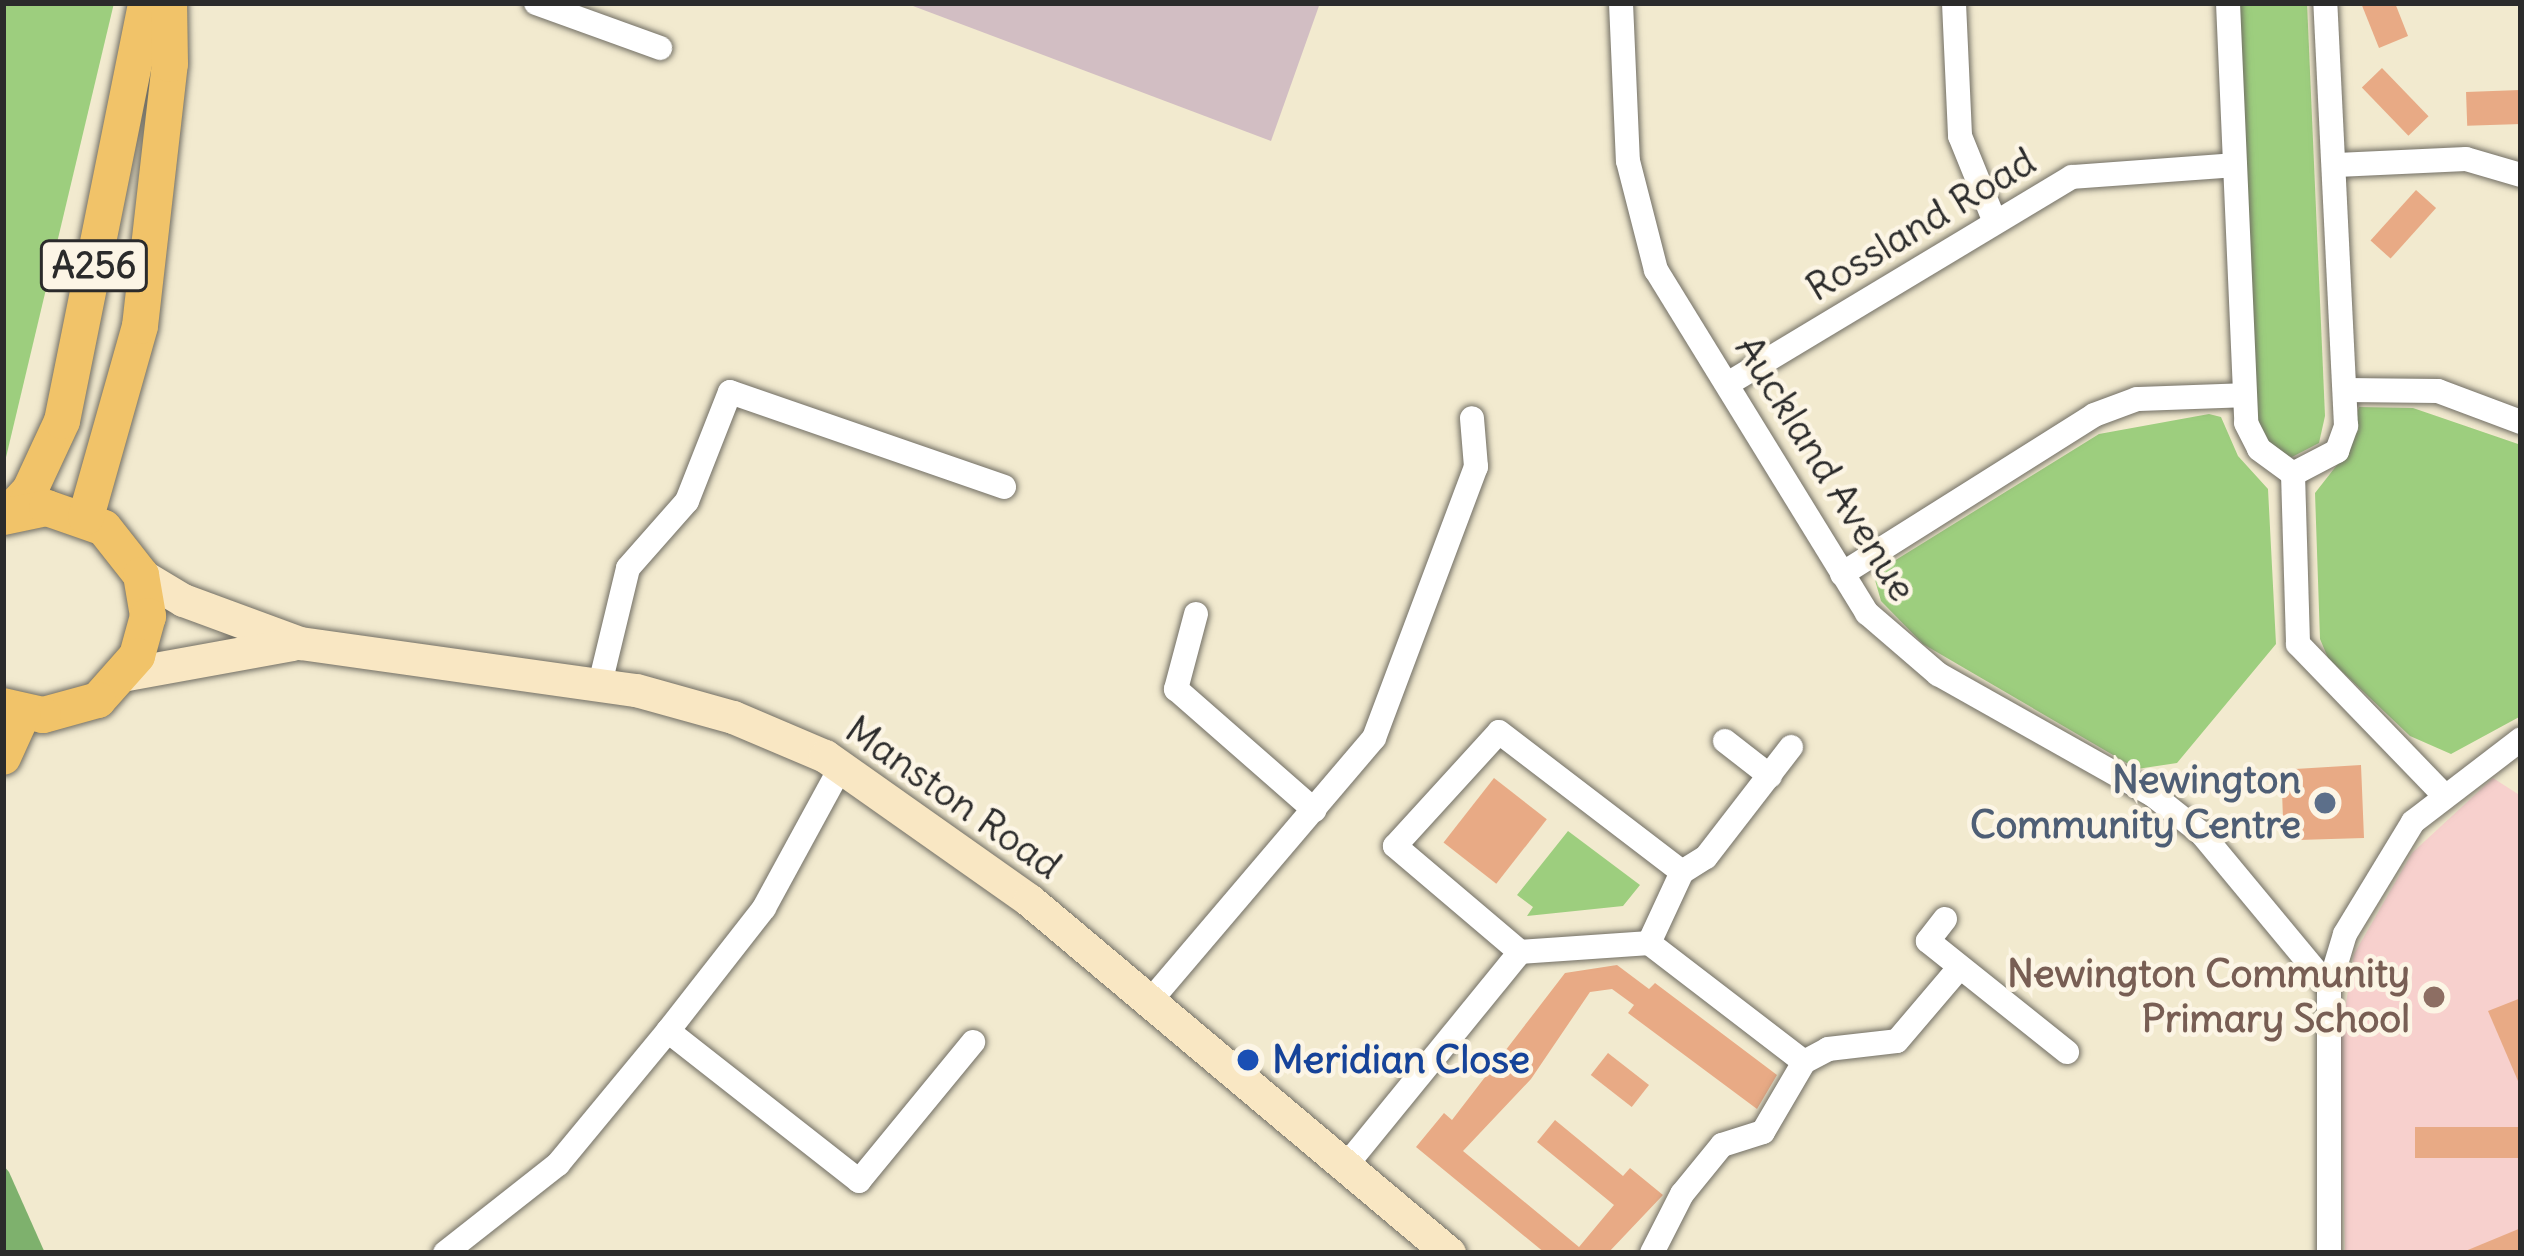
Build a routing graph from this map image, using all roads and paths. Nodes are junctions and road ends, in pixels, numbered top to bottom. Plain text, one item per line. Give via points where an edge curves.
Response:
1 (146, 3) edge
2 (169, 3) edge
3 (536, 3) edge
4 (1622, 3) edge
5 (1954, 3) edge
6 (2228, 3) edge
7 (2325, 3) edge
8 (660, 48) dead end
9 (2337, 165) junction
10 (2235, 166) junction
11 (2521, 175) edge
12 (1995, 222) junction
13 (1729, 383) junction
14 (2346, 390) junction
15 (2244, 394) junction
16 (1472, 418) dead end
17 (2521, 422) edge
18 (2293, 474) junction
19 (1004, 488) dead end
20 (5, 516) edge
21 (86, 517) junction
22 (1842, 574) junction
23 (141, 575) junction
24 (1196, 614) dead end
25 (300, 643) junction
26 (127, 674) junction
27 (600, 684) junction
28 (13, 710) edge
29 (2521, 739) edge
30 (1725, 741) dead end
31 (1791, 747) dead end
32 (3, 757) edge
33 (842, 765) junction
34 (1770, 776) junction
35 (2443, 793) junction
36 (1314, 810) junction
37 (1682, 872) junction
38 (1945, 919) dead end
39 (1649, 943) junction
40 (1520, 952) junction
41 (1960, 967) junction
42 (2329, 987) junction
43 (1151, 1000) junction
44 (668, 1030) junction
45 (973, 1042) dead end
46 (2068, 1052) dead end
47 (1804, 1062) junction
48 (1348, 1163) junction
49 (445, 1253) edge
50 (1449, 1253) edge
51 (1652, 1253) edge
52 (2329, 1253) edge

1 - 20 main road, A256 via 62,421 30,490
2 - 21 main road, A256 via 157,212 140,326
3 - 8 street
4 - 13 street, Auckland Avenue via 1628,161 1639,222 1656,270
5 - 12 street via 1960,136
6 - 10 street
7 - 9 street
9 - 11 street via 2465,159
9 - 14 street
10 - 12 street, Rossland Road via 2072,177
10 - 15 street
12 - 13 street, Rossland Road
13 - 22 street, Auckland Avenue
14 - 17 street via 2438,391
14 - 18 street via 2337,451
15 - 18 street via 2258,449
15 - 22 street via 2137,399 2093,415
16 - 36 street via 1476,467 1374,738
18 - 35 street via 2298,644
19 - 27 street via 730,392 687,501 628,568
20 - 21 main road via 47,508
21 - 23 main road via 119,541
22 - 42 street, Auckland Avenue via 1867,613 1938,674 2153,795 2201,834
23 - 25 main road, Manston Road via 183,600
23 - 26 main road via 148,616
24 - 36 street via 1176,689
25 - 26 main road, Manston Road
25 - 27 main road, Manston Road
26 - 28 main road via 80,708
27 - 33 main road, Manston Road via 733,717
28 - 32 main road
29 - 35 street
30 - 34 street
31 - 34 street
33 - 43 main road, Manston Road
33 - 44 street via 764,908
34 - 37 street via 1706,857
35 - 42 street via 2389,852 2360,899
36 - 43 street
37 - 39 street
37 - 40 street via 1498,732 1395,847
38 - 41 street via 1928,941
39 - 40 street
39 - 47 street
40 - 48 street
41 - 46 street
41 - 47 street via 1897,1041 1828,1049
42 - 52 street
43 - 48 main road, Manston Road
44 - 45 street via 859,1181
44 - 49 street via 558,1164
47 - 51 street via 1763,1132 1722,1145 1682,1194
48 - 50 main road, Manston Road

